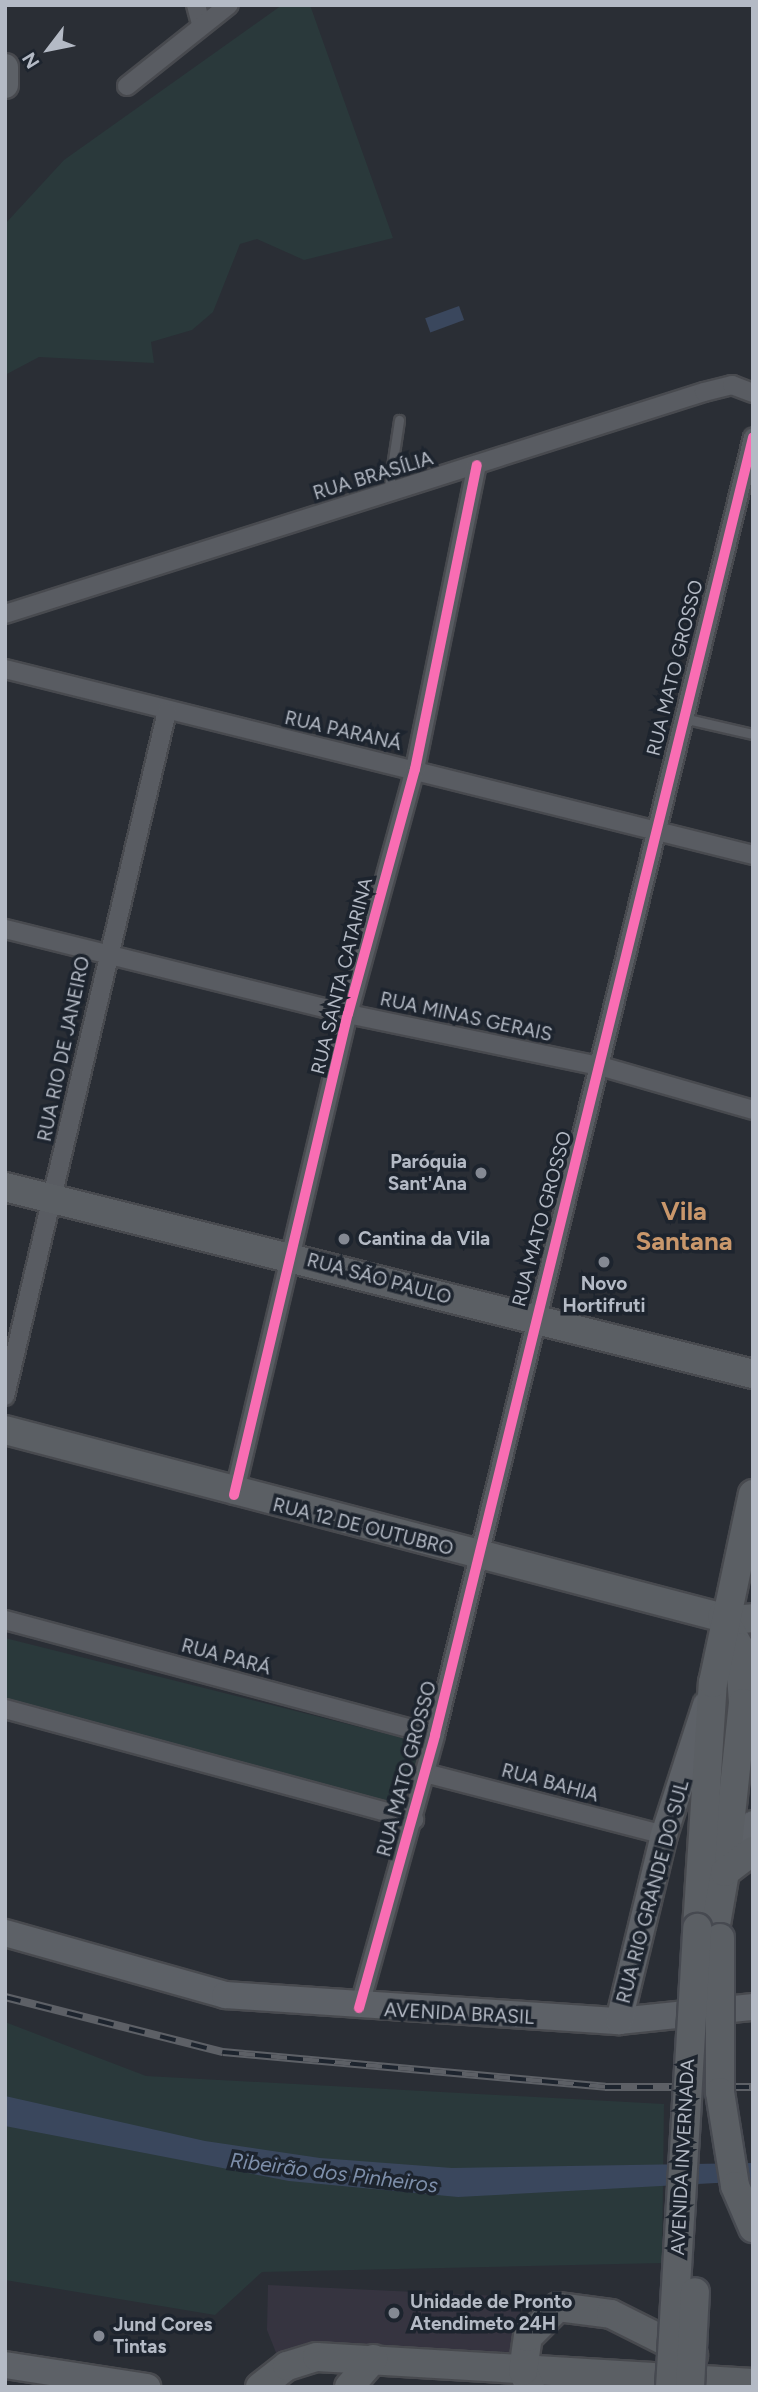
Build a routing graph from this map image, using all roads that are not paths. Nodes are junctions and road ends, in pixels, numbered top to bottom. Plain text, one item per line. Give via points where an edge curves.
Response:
1 (196, 5) edge
2 (229, 5) edge
3 (201, 24) junction
4 (5, 67) edge
5 (5, 85) edge
6 (127, 86) dead end
7 (753, 393) edge
8 (399, 421) dead end
9 (753, 437) edge
10 (477, 465) junction
11 (388, 493) junction
12 (5, 614) edge
13 (5, 669) edge
14 (167, 711) junction
15 (681, 718) junction
16 (753, 734) edge
17 (415, 769) junction
18 (653, 827) junction
19 (753, 855) edge
20 (5, 929) edge
21 (106, 953) junction
22 (348, 1013) junction
23 (600, 1066) junction
24 (753, 1110) edge
25 (5, 1187) edge
26 (54, 1200) junction
27 (293, 1256) junction
28 (533, 1320) junction
29 (753, 1374) edge
30 (5, 1396) edge
31 (5, 1430) edge
32 (753, 1494) edge
33 (233, 1495) junction
34 (479, 1555) junction
35 (722, 1616) junction
36 (753, 1618) edge
37 (5, 1620) edge
38 (713, 1683) junction
39 (5, 1709) edge
40 (435, 1735) junction
41 (425, 1773) junction
42 (414, 1819) junction
43 (753, 1824) edge
44 (664, 1835) junction
45 (735, 1860) edge
46 (5, 1933) edge
47 (710, 1934) junction
48 (753, 2007) edge
49 (359, 2008) junction
50 (619, 2021) junction
51 (753, 2228) edge
52 (373, 2359) junction
53 (5, 2365) edge
54 (526, 2379) edge
55 (753, 2383) edge
56 (147, 2387) edge
57 (260, 2387) edge
58 (349, 2387) edge
59 (670, 2387) edge
60 (690, 2387) edge

1 - 3 street
2 - 3 street
3 - 6 street
4 - 5 main road
7 - 10 street, RUA BRASÍLIA via 732,385 704,392
8 - 11 lane
9 - 15 street, RUA MATO GROSSO
10 - 11 street, RUA BRASÍLIA
10 - 17 street, RUA SANTA CATARINA
11 - 12 street, RUA BRASÍLIA
13 - 14 street, RUA PARANÁ
14 - 17 street, RUA PARANÁ
14 - 21 street, RUA RIO DE JANEIRO
15 - 16 lane
15 - 18 street, RUA MATO GROSSO
17 - 18 street, RUA PARANÁ
17 - 22 street, RUA SANTA CATARINA
18 - 19 street, RUA PARANÁ
18 - 23 street, RUA MATO GROSSO
20 - 21 street, RUA MINAS GERAIS
21 - 22 street, RUA MINAS GERAIS
21 - 26 street, RUA RIO DE JANEIRO
22 - 23 street, RUA MINAS GERAIS
22 - 27 street, RUA SANTA CATARINA
23 - 24 street, RUA MINAS GERAIS
23 - 28 street, RUA MATO GROSSO
25 - 26 main road, RUA SÃO PAULO
26 - 27 main road, RUA SÃO PAULO
26 - 30 street, RUA RIO DE JANEIRO
27 - 28 main road, RUA SÃO PAULO
27 - 33 street, RUA SANTA CATARINA
28 - 29 main road, RUA SÃO PAULO
28 - 34 street, RUA MATO GROSSO
31 - 33 main road, RUA 12 DE OUTUBRO
32 - 35 main road
33 - 34 main road, RUA 12 DE OUTUBRO
34 - 35 main road, RUA 12 DE OUTUBRO
34 - 40 street, RUA MATO GROSSO
35 - 36 main road, RUA 12 DE OUTUBRO
35 - 38 main road
35 - 45 main road via 742,1659
37 - 40 street, RUA PARÁ
38 - 44 main road, RUA RIO GRANDE DO SUL
38 - 47 main road
39 - 42 street
40 - 41 street, RUA MATO GROSSO
41 - 42 street, RUA MATO GROSSO
41 - 44 street, RUA BAHIA
42 - 49 street, RUA MATO GROSSO
43 - 45 main road
44 - 50 main road, RUA RIO GRANDE DO SUL
45 - 47 main road
46 - 49 main road, AVENIDA BRASIL via 225,1995
47 - 51 main road, bridge via 720,2092 735,2186
47 - 59 main road, AVENIDA INVERNADA, bridge
47 - 60 main road, AVENIDA INVERNADA, bridge
48 - 50 main road, AVENIDA BRASIL
49 - 50 main road, AVENIDA BRASIL
52 - 54 main road
52 - 57 main road via 317,2357 287,2366
52 - 58 main road
53 - 56 main road
54 - 55 main road
54 - 55 main road via 537,2322 571,2304 628,2320

